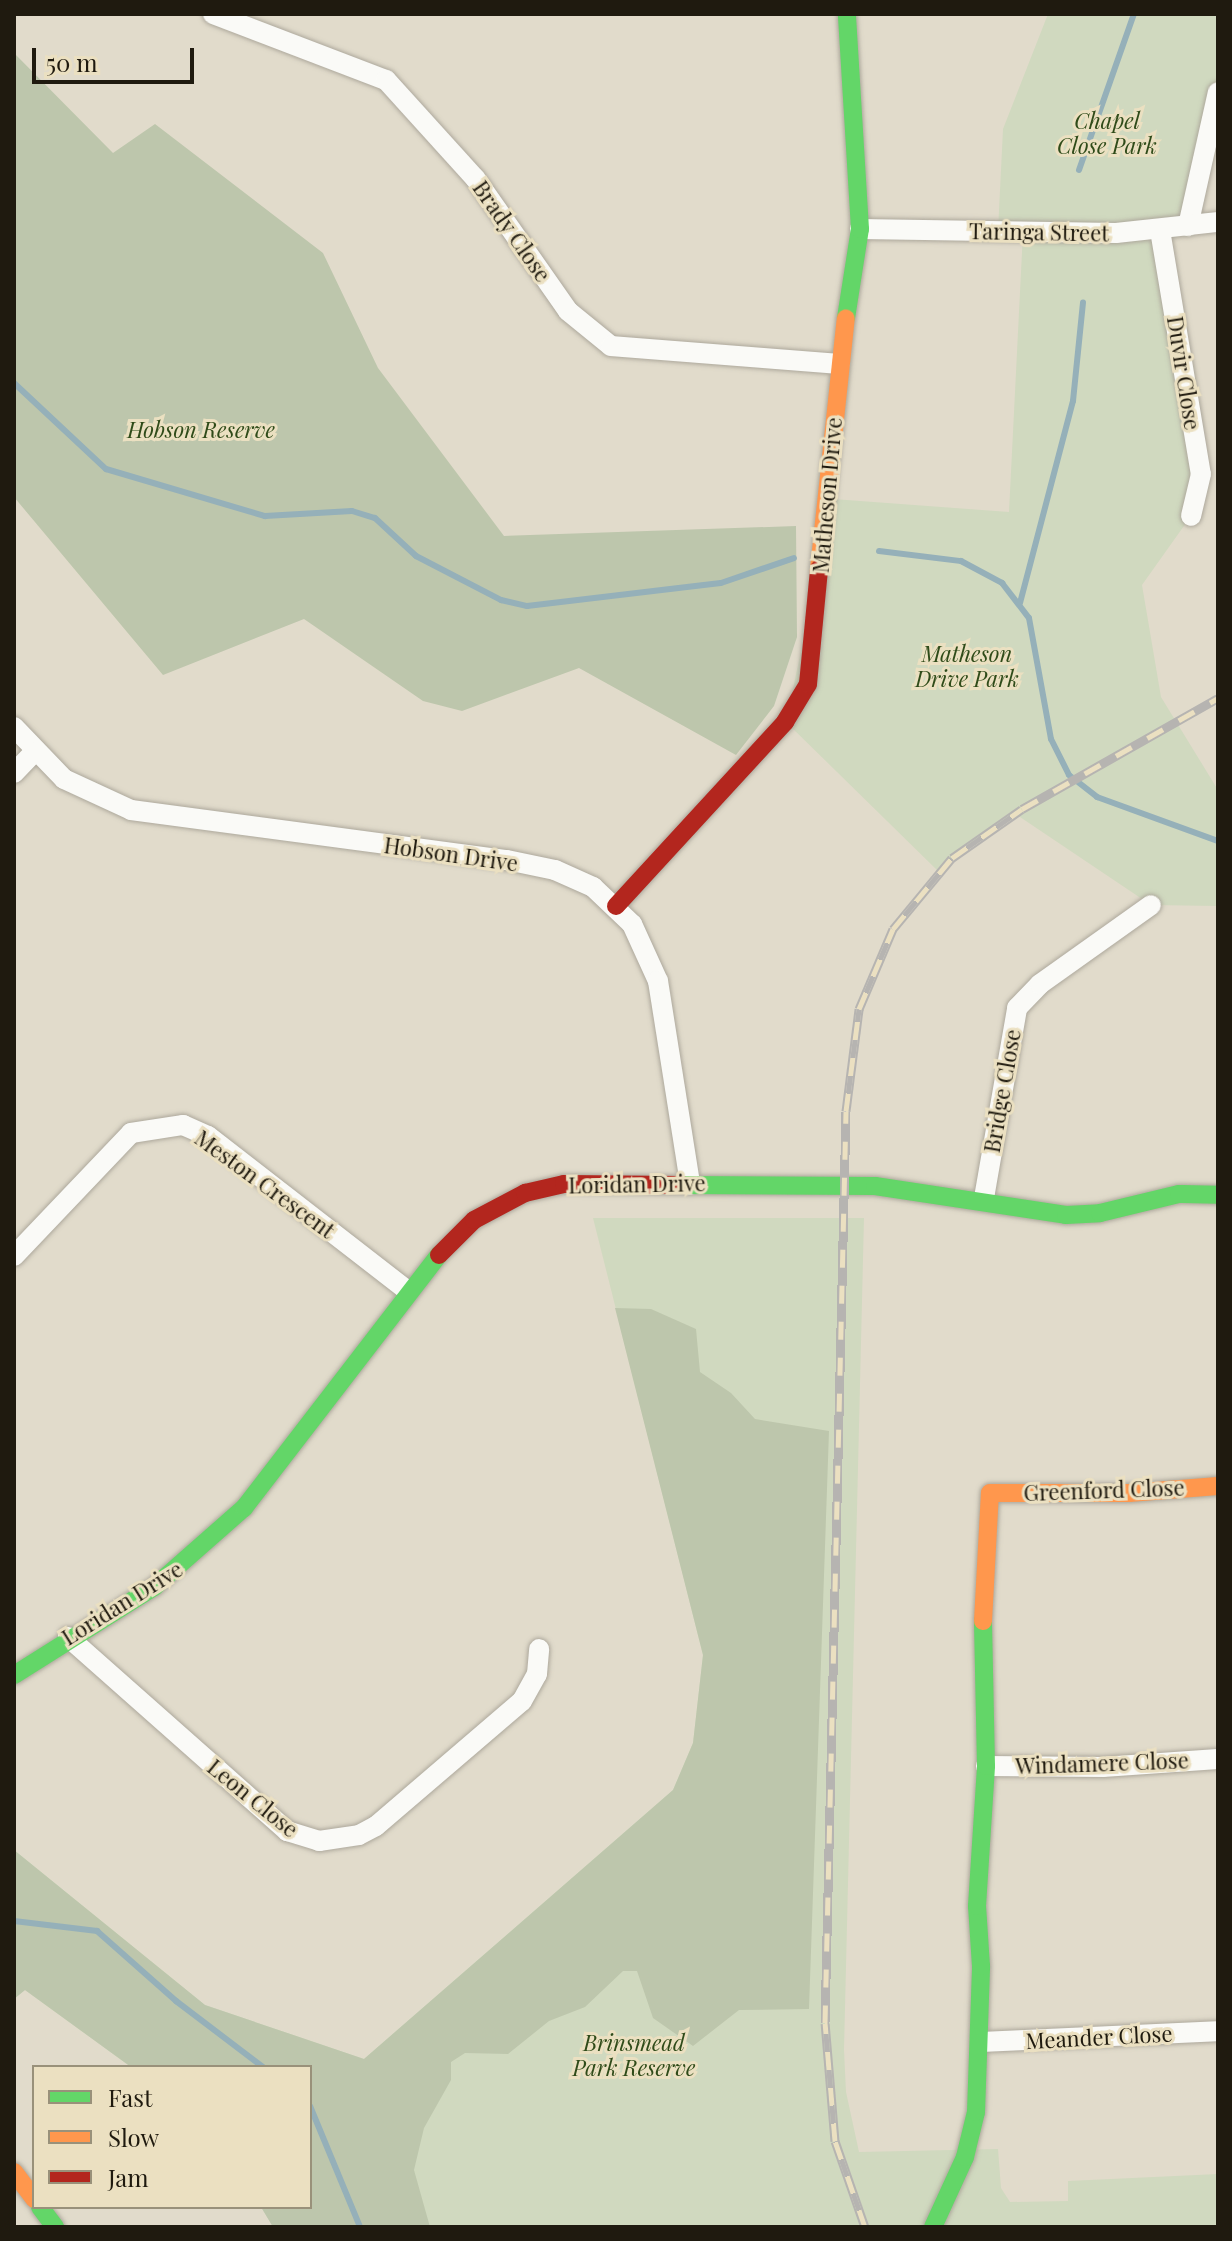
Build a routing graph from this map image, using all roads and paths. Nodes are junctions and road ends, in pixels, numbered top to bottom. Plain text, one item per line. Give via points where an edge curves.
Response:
1 (213, 14) edge
2 (847, 14) edge
3 (1218, 92) edge
4 (1218, 222) edge
5 (1188, 226) junction
6 (860, 229) junction
7 (1160, 230) junction
8 (839, 364) junction
9 (1191, 516) dead end
10 (14, 727) edge
11 (34, 752) junction
12 (14, 773) edge
13 (1151, 905) dead end
14 (616, 906) junction
15 (690, 1184) junction
16 (1218, 1195) edge
17 (984, 1198) junction
18 (14, 1256) edge
19 (409, 1292) junction
20 (1218, 1486) edge
21 (68, 1637) junction
22 (539, 1649) dead end
23 (14, 1675) edge
24 (1218, 1759) edge
25 (986, 1766) junction
26 (1218, 2031) edge
27 (980, 2042) junction
28 (14, 2172) edge
29 (32, 2196) edge
30 (42, 2209) edge
31 (55, 2227) edge
32 (933, 2227) edge

1 - 8 street, Brady Close via 386,80 475,178 568,311 611,346
2 - 6 street, Matheson Drive
3 - 5 street
4 - 5 street, Taringa Street
5 - 7 street, Taringa Street
6 - 7 street, Taringa Street
6 - 8 street, Matheson Drive
7 - 9 street, Duvir Close via 1201,474
8 - 14 street, Matheson Drive via 808,684 785,722
10 - 11 street, Hobson Drive
11 - 12 street
11 - 14 street, Hobson Drive via 75,786 131,810 507,860 576,877
13 - 17 street, Bridge Close via 1040,984 1017,1008
14 - 15 street, Hobson Drive via 643,942 658,981
15 - 17 street, Loridan Drive via 875,1186
15 - 19 street, Loridan Drive via 564,1184 525,1193 490,1210 450,1241
16 - 17 street, Loridan Drive via 1179,1194 1100,1213 1066,1215
18 - 19 street, Meston Crescent via 131,1133 183,1125 208,1136
19 - 21 street, Loridan Drive via 222,1530 154,1587
20 - 25 street, Greenford Close via 1129,1493 990,1493 983,1628
21 - 22 street, Leon Close via 287,1831 319,1841 359,1835 376,1826 522,1701 537,1674
21 - 23 street, Loridan Drive
24 - 25 street, Windamere Close
25 - 27 street via 977,1906
26 - 27 street, Meander Close
27 - 32 street via 972,2134
28 - 29 street
30 - 31 street

